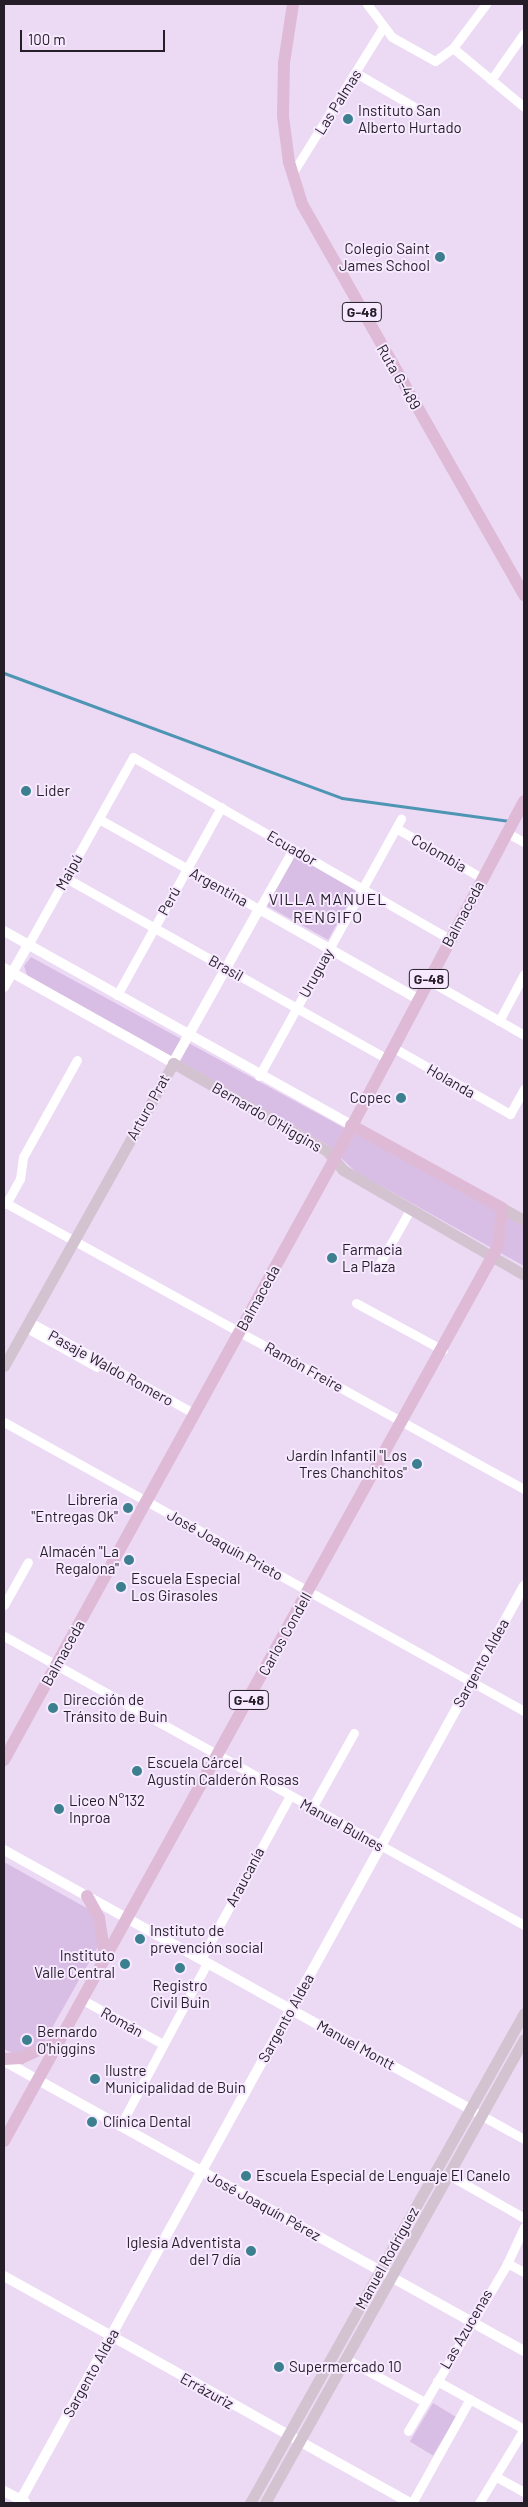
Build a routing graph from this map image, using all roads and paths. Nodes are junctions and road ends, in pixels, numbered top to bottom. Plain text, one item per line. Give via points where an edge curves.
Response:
1 (293, 4) edge
2 (367, 4) edge
3 (486, 4) edge
4 (382, 29) junction
5 (524, 33) edge
6 (453, 48) junction
7 (356, 73) junction
8 (491, 80) junction
9 (413, 106) dead end
10 (524, 107) edge
11 (292, 174) junction
12 (524, 595) edge
13 (133, 758) joint
14 (524, 801) edge
15 (220, 808) junction
16 (99, 819) junction
17 (401, 819) dead end
18 (511, 825) junction
19 (396, 828) junction
20 (524, 842) edge
21 (292, 849) junction
22 (187, 869) junction
23 (66, 878) junction
24 (482, 878) junction
25 (362, 889) junction
26 (259, 909) junction
27 (154, 927) junction
28 (4, 931) edge
29 (450, 939) junction
30 (28, 945) junction
31 (329, 949) junction
32 (225, 967) junction
33 (8, 971) edge
34 (524, 974) edge
35 (428, 980) junction
36 (4, 987) edge
37 (117, 995) junction
38 (418, 998) junction
39 (297, 1008) junction
40 (499, 1021) junction
41 (187, 1035) junction
42 (524, 1035) edge
43 (389, 1052) junction
44 (77, 1060) dead end
45 (172, 1063) junction
46 (259, 1076) junction
47 (524, 1089) edge
48 (351, 1125) junction
49 (334, 1160) junction
50 (5, 1203) edge
51 (502, 1208) junction
52 (410, 1210) junction
53 (524, 1220) edge
54 (73, 1240) junction
55 (494, 1258) junction
56 (376, 1270) dead end
57 (524, 1276) edge
58 (356, 1303) dead end
59 (26, 1324) junction
60 (240, 1332) junction
61 (443, 1350) junction
62 (4, 1366) edge
63 (194, 1416) junction
64 (4, 1422) edge
65 (403, 1422) junction
66 (524, 1489) edge
67 (147, 1501) junction
68 (28, 1562) dead end
69 (524, 1586) edge
70 (309, 1591) junction
71 (4, 1605) edge
72 (4, 1636) edge
73 (56, 1665) junction
74 (471, 1682) junction
75 (524, 1711) edge
76 (354, 1734) dead end
77 (218, 1756) junction
78 (4, 1760) edge
79 (290, 1796) junction
80 (312, 1808) junction
81 (381, 1846) junction
82 (4, 1850) edge
83 (87, 1896) junction
84 (127, 1918) junction
85 (524, 1925) edge
86 (105, 1957) junction
87 (204, 1961) junction
88 (81, 1999) junction
89 (291, 2010) junction
90 (524, 2013) edge
91 (524, 2039) edge
92 (59, 2041) junction
93 (163, 2044) junction
94 (4, 2060) edge
95 (37, 2081) junction
96 (470, 2109) junction
97 (482, 2115) junction
98 (120, 2126) junction
99 (524, 2139) edge
100 (4, 2141) edge
101 (202, 2171) junction
102 (448, 2175) junction
103 (524, 2218) edge
104 (524, 2227) edge
105 (507, 2263) junction
106 (381, 2270) junction
107 (524, 2272) edge
108 (4, 2276) edge
109 (391, 2278) junction
110 (470, 2322) junction
111 (111, 2336) junction
112 (524, 2351) edge
113 (346, 2359) junction
114 (437, 2381) junction
115 (470, 2399) junction
116 (425, 2402) junction
117 (524, 2429) edge
118 (408, 2431) dead end
119 (288, 2436) junction
120 (299, 2442) junction
121 (495, 2476) junction
122 (4, 2491) edge
123 (524, 2492) edge
124 (252, 2500) edge
125 (22, 2502) edge
126 (266, 2503) edge
127 (412, 2503) edge
128 (479, 2503) edge

1 - 11 main road, Ruta G-489 / G-48 via 282,98
2 - 4 street
3 - 6 street
4 - 6 street via 433,60 443,59
4 - 7 street, Las Palmas
5 - 8 street
6 - 8 street
7 - 9 street
7 - 11 street, Las Palmas
8 - 10 street
11 - 12 main road, Ruta G-489 / G-48 via 316,233
13 - 15 street, Ecuador
13 - 16 street, Maipú
14 - 18 main road, G-48
15 - 21 street, Ecuador
15 - 22 street, Perú
16 - 22 street, Argentina
16 - 23 street, Maipú
17 - 19 street, Uruguay
18 - 20 street
18 - 24 main road, Balmaceda / G-48
19 - 24 street, Colombia
19 - 25 street, Uruguay
21 - 25 street, Ecuador
21 - 26 street, Arturo Prat
22 - 26 street, Argentina
22 - 27 street, Perú
23 - 27 street, Brasil
23 - 30 street, Maipú
24 - 29 main road, Balmaceda / G-48
25 - 29 street, Ecuador
25 - 31 street, Uruguay
26 - 31 street, Argentina
26 - 32 street, Arturo Prat
27 - 32 street, Brasil
27 - 37 street, Perú
28 - 30 street
29 - 35 main road, Balmaceda / G-48
30 - 33 street, Maipú
30 - 37 street
31 - 38 street, Argentina
31 - 39 street, Uruguay
32 - 39 street, Brasil
32 - 41 street, Arturo Prat
33 - 36 street, Maipú
33 - 45 street, Bernardo O'Higgins
34 - 40 street
35 - 38 main road, Balmaceda / G-48
35 - 40 street
37 - 41 street
38 - 43 main road, Balmaceda / G-48
39 - 43 street, Brasil
39 - 46 street, Uruguay
40 - 42 street
41 - 45 street, Arturo Prat
41 - 46 street
43 - 47 street, Holanda via 510,1114
43 - 48 main road, Balmaceda / G-48
44 - 50 street via 23,1158 20,1179
45 - 49 main road, Bernardo O'Higgins via 327,1151
45 - 54 main road, Arturo Prat
46 - 48 street
48 - 49 main road, Balmaceda
48 - 51 main road
49 - 52 main road, Bernardo O'Higgins via 343,1170
49 - 60 main road, Balmaceda
50 - 54 street, Ramón Freire
51 - 53 main road
51 - 55 main road, G-48
52 - 55 main road, Bernardo O'Higgins
52 - 56 street
54 - 59 main road, Arturo Prat
54 - 60 street, Ramón Freire
55 - 57 main road, Bernardo O'Higgins
55 - 61 main road, Carlos Condell / G-48
58 - 61 street
59 - 62 main road, Arturo Prat
59 - 63 street, Pasaje Waldo Romero
60 - 63 main road, Balmaceda
60 - 65 street, Ramón Freire
61 - 65 main road, Carlos Condell / G-48
63 - 67 main road, Balmaceda
64 - 67 street, José Joaquín Prieto
65 - 66 street, Ramón Freire
65 - 70 main road, Carlos Condell / G-48
67 - 70 street, José Joaquín Prieto
67 - 73 main road, Balmaceda
68 - 71 street
69 - 74 street, Sargento Aldea
70 - 74 street, José Joaquín Prieto
70 - 77 main road, Carlos Condell / G-48
72 - 73 street, Manuel Bulnes
73 - 77 street, Manuel Bulnes
73 - 78 main road, Balmaceda
74 - 75 street, José Joaquín Prieto
74 - 81 street, Sargento Aldea
76 - 80 street
77 - 79 street, Manuel Bulnes
77 - 84 main road, Carlos Condell / G-48
79 - 80 street, Manuel Bulnes
79 - 87 street, Araucanía
80 - 81 street, Manuel Bulnes
81 - 85 street, Manuel Bulnes
81 - 89 street, Sargento Aldea
82 - 83 street, Manuel Montt
83 - 84 street, Manuel Montt
83 - 86 main road via 99,1918
84 - 86 main road, Carlos Condell / G-48
84 - 87 street, Manuel Montt
86 - 88 main road, Carlos Condell / G-48
87 - 89 street, Manuel Montt
87 - 93 street
88 - 92 main road, Carlos Condell / G-48
88 - 93 street, Román
89 - 96 street, Manuel Montt
89 - 101 street, Sargento Aldea
90 - 96 main road, Manuel Rodríguez
91 - 97 main road, Manuel Rodríguez
92 - 94 main road via 21,2058
92 - 95 main road, Carlos Condell / G-48
93 - 98 street
94 - 95 street, José Joaquín Pérez
95 - 98 street, José Joaquín Pérez
95 - 100 main road, Carlos Condell / G-48
96 - 97 street, Manuel Montt
96 - 106 main road, Manuel Rodríguez
97 - 99 street, Manuel Montt
97 - 102 main road, Manuel Rodríguez
98 - 101 street, José Joaquín Pérez
101 - 106 street, José Joaquín Pérez
101 - 111 street, Sargento Aldea
102 - 103 street
102 - 109 main road, Manuel Rodríguez
104 - 105 street, Las Azucenas
105 - 107 street
105 - 110 street, Las Azucenas
106 - 109 street, José Joaquín Pérez
106 - 119 main road, Manuel Rodríguez
108 - 111 street, Errázuriz
109 - 110 street, José Joaquín Pérez
109 - 113 main road, Manuel Rodríguez
110 - 112 street, José Joaquín Pérez
110 - 114 street, Las Azucenas
111 - 119 street, Errázuriz
111 - 125 street, Sargento Aldea
113 - 116 street
113 - 120 main road, Manuel Rodríguez
114 - 115 street
114 - 116 street, Las Azucenas
115 - 117 street
115 - 127 street
116 - 118 street, Las Azucenas
117 - 121 street
119 - 120 street, Errázuriz
119 - 124 main road, Manuel Rodríguez
120 - 126 main road, Manuel Rodríguez
120 - 127 street, Errázuriz
121 - 123 street
121 - 128 street
122 - 125 street
124 - 126 street

